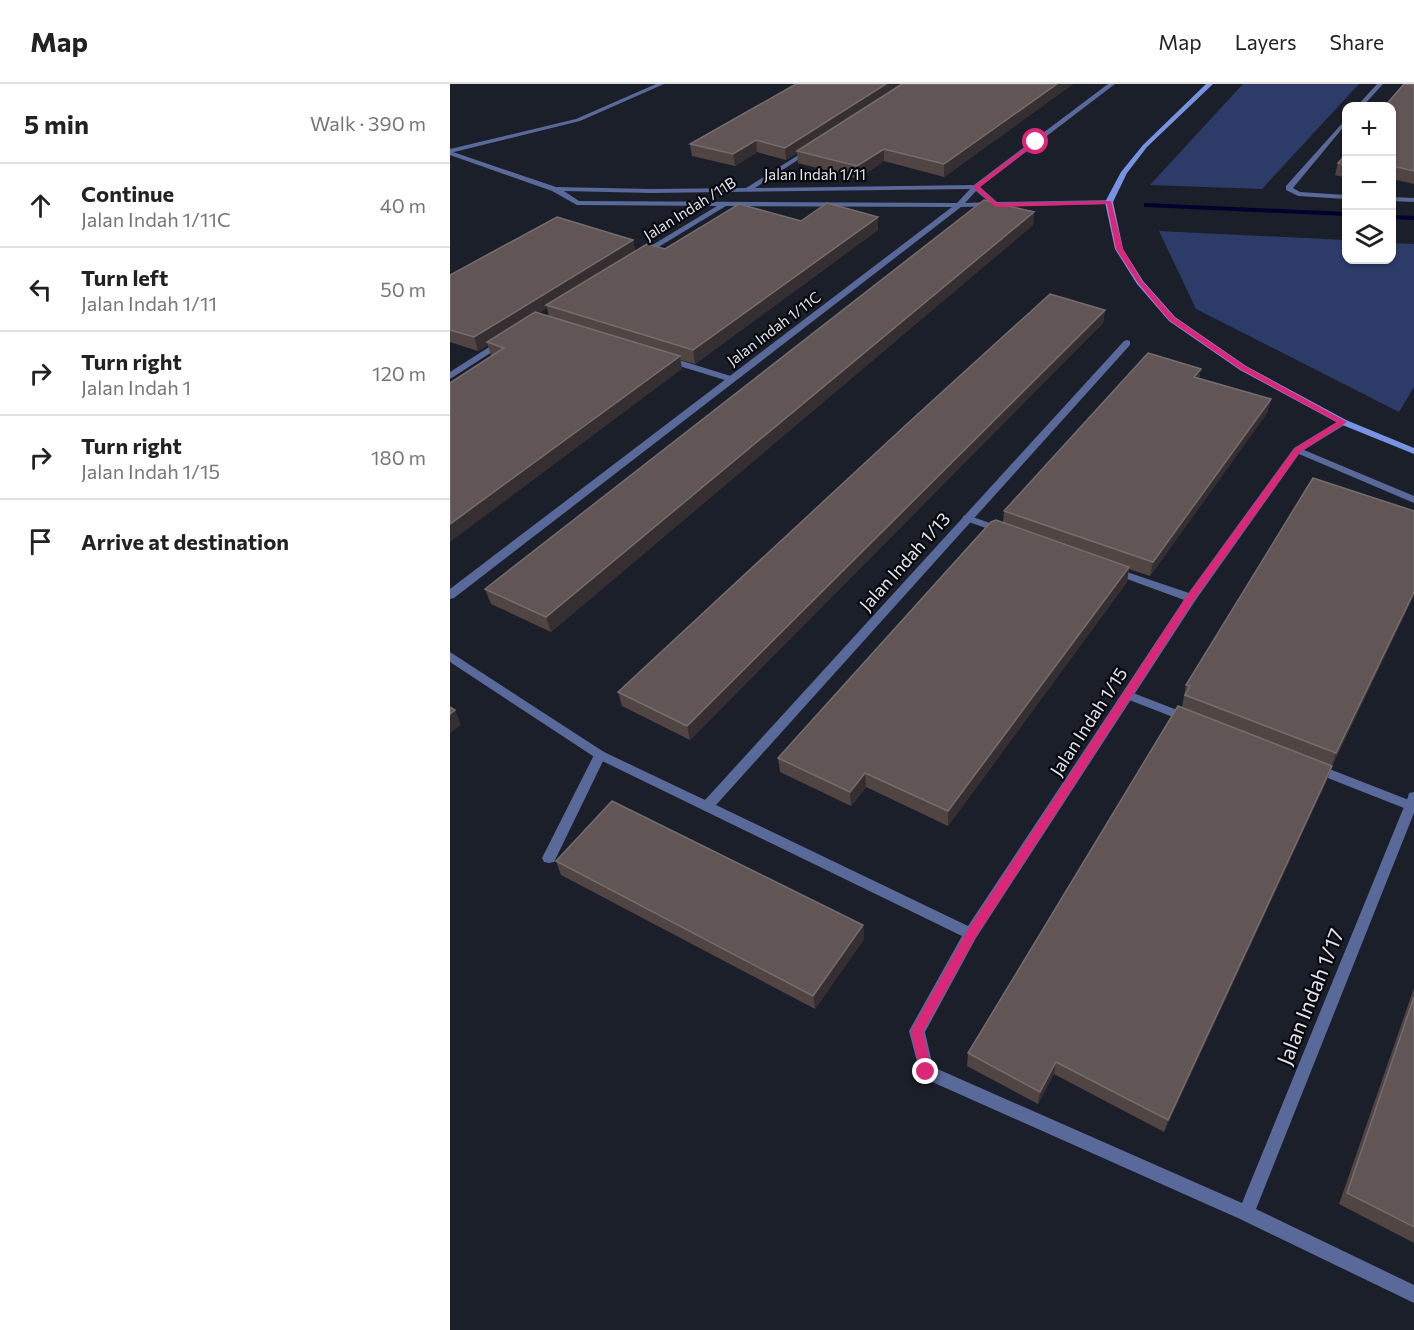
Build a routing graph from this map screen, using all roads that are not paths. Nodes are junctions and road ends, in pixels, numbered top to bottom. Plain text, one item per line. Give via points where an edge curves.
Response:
1 (661, 84) edge
2 (1112, 84) edge
3 (1210, 84) edge
4 (1380, 84) edge
5 (1364, 102) edge
6 (1342, 128) edge
7 (817, 145) edge
8 (450, 152) edge
9 (976, 187) junction
10 (555, 189) junction
11 (749, 189) junction
12 (1342, 197) edge
13 (1396, 199) edge
14 (1414, 200) edge
15 (1109, 202) junction
16 (724, 205) junction
17 (996, 205) junction
18 (959, 206) junction
19 (635, 259) edge
20 (507, 338) edge
21 (1127, 343) dead end
22 (655, 356) edge
23 (450, 376) edge
24 (731, 379) junction
25 (1343, 422) junction
26 (1297, 450) junction
27 (1414, 451) edge
28 (1414, 500) edge
29 (967, 518) junction
30 (1012, 534) edge
31 (1101, 566) edge
32 (450, 595) edge
33 (1191, 598) junction
34 (450, 656) edge
35 (1128, 695) junction
36 (1193, 721) edge
37 (600, 755) junction
38 (1302, 763) edge
39 (1413, 803) edge
40 (708, 806) junction
41 (549, 858) dead end
42 (971, 934) junction
43 (1246, 1213) junction
44 (1414, 1294) edge

1 - 8 street via 578,120
2 - 9 street, Jalan Indah 1/11C
3 - 15 street via 1145,146 1124,172
4 - 5 street
6 - 12 street via 1289,188 1298,194
7 - 11 street, Jalan Indah /11B
8 - 10 street, Jalan Indah 1/11
9 - 11 street, Jalan Indah 1/11
9 - 17 street
9 - 18 street, Jalan Indah 1/11C
10 - 11 street, Jalan Indah 1/11
10 - 16 street, Jalan Indah 1/11 via 577,203
11 - 16 street, Jalan Indah /11B
13 - 14 street
15 - 17 street, Jalan Indah 1/11
15 - 25 street via 1119,249 1140,282 1172,319 1243,368
16 - 18 street, Jalan Indah 1/11
16 - 19 street, Jalan Indah /11B
17 - 18 street, Jalan Indah 1/11
18 - 24 street, Jalan Indah 1/11C
20 - 23 street
21 - 29 street, Jalan Indah 1/13
22 - 24 street
24 - 32 street, Jalan Indah 1/11C
25 - 26 street, Jalan Indah 1/15
25 - 27 street
26 - 28 street
26 - 33 street, Jalan Indah 1/15
29 - 30 street
29 - 40 street, Jalan Indah 1/13
31 - 33 street
33 - 35 street, Jalan Indah 1/15
34 - 37 street
35 - 36 street
35 - 42 street, Jalan Indah 1/15
37 - 40 street
37 - 41 street
38 - 39 street
39 - 43 street, Jalan Indah 1/17
40 - 42 street
42 - 43 street, Jalan Indah 1/15 via 917,1031 926,1072
43 - 44 street

